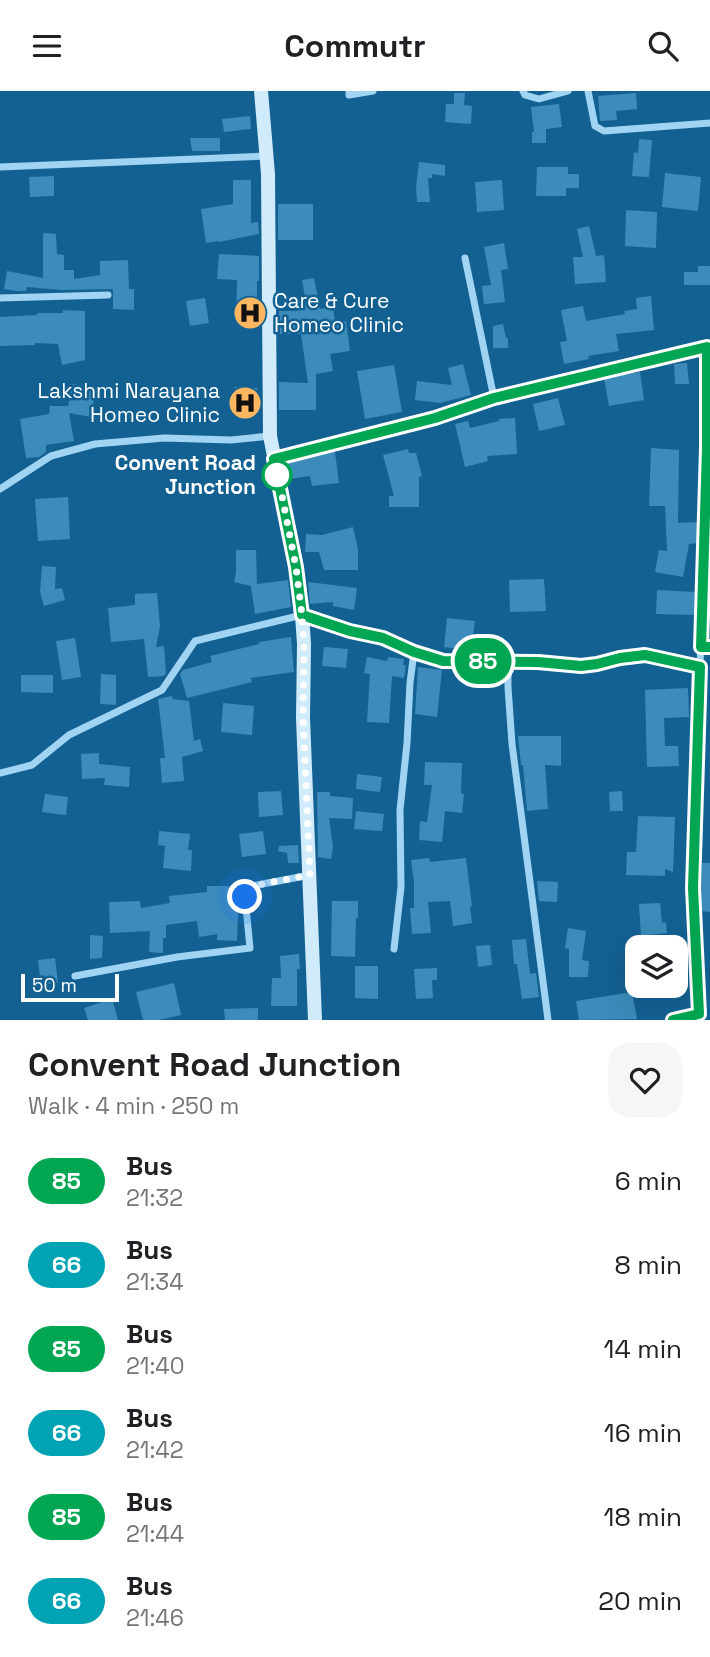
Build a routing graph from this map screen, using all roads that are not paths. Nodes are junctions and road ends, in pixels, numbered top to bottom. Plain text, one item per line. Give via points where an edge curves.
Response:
1 (261, 91) edge
2 (349, 91) edge
3 (373, 91) edge
4 (523, 91) edge
5 (568, 91) edge
6 (588, 91) edge
7 (710, 123) edge
8 (266, 156) junction
9 (0, 167) edge
10 (465, 258) dead end
11 (108, 295) dead end
12 (0, 298) edge
13 (708, 346) edge
14 (494, 398) junction
15 (270, 436) junction
16 (274, 459) junction
17 (0, 489) edge
18 (302, 615) junction
19 (701, 647) junction
20 (710, 647) edge
21 (414, 652) junction
22 (508, 662) junction
23 (700, 667) junction
24 (0, 773) edge
25 (310, 875) junction
26 (394, 949) dead end
27 (75, 976) dead end
28 (700, 1017) edge
29 (315, 1020) edge
30 (548, 1020) edge
31 (673, 1020) edge

1 - 8 street
2 - 3 street via 349,96
4 - 5 street via 540,99
6 - 7 street via 595,126 604,131
8 - 9 street
8 - 15 street
10 - 14 street
11 - 12 street
13 - 14 street
13 - 19 street
14 - 16 street via 435,418
15 - 16 street
15 - 17 street via 95,444 51,456
16 - 18 street
18 - 21 street via 383,638
18 - 24 street via 195,641 162,690 69,735 32,765
18 - 25 street
19 - 20 street
19 - 23 street
21 - 22 street via 443,661
21 - 26 street
22 - 23 street via 581,666 645,655
22 - 30 street via 512,744
23 - 28 street via 693,888
25 - 27 street via 247,887 250,948
25 - 29 street
28 - 31 street

